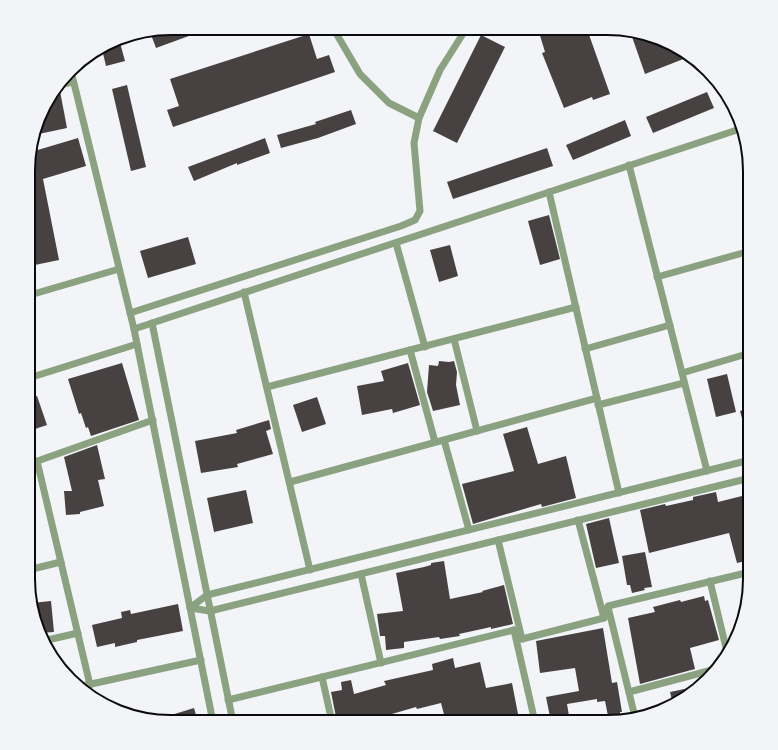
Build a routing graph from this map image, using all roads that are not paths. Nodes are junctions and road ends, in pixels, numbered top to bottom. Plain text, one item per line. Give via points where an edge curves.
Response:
1 (337, 35) edge
2 (462, 35) edge
3 (72, 78) edge
4 (73, 82) junction
5 (67, 83) edge
6 (419, 118) junction
7 (737, 130) edge
8 (629, 165) junction
9 (549, 192) junction
10 (396, 243) junction
11 (743, 253) edge
12 (119, 269) junction
13 (657, 277) junction
14 (244, 292) junction
15 (35, 294) edge
16 (576, 307) junction
17 (130, 313) junction
18 (152, 323) junction
19 (670, 325) junction
20 (134, 329) junction
21 (454, 339) junction
22 (137, 344) junction
23 (425, 346) junction
24 (585, 349) junction
25 (410, 350) junction
26 (743, 355) edge
27 (682, 373) junction
28 (35, 376) edge
29 (684, 384) junction
30 (267, 387) junction
31 (598, 402) junction
32 (153, 420) junction
33 (477, 431) junction
34 (444, 440) junction
35 (435, 442) junction
36 (37, 461) joint
37 (743, 462) edge
38 (707, 471) junction
39 (743, 480) edge
40 (290, 482) junction
41 (619, 493) junction
42 (578, 520) junction
43 (468, 530) junction
44 (498, 540) junction
45 (61, 562) junction
46 (35, 568) edge
47 (310, 570) junction
48 (361, 574) junction
49 (743, 574) edge
50 (710, 581) junction
51 (207, 595) junction
52 (608, 606) junction
53 (190, 608) junction
54 (210, 611) junction
55 (604, 618) junction
56 (514, 630) junction
57 (78, 634) junction
58 (522, 639) junction
59 (49, 640) edge
60 (726, 646) edge
61 (201, 660) junction
62 (381, 663) junction
63 (707, 671) edge
64 (322, 677) junction
65 (87, 685) edge
66 (90, 685) junction
67 (629, 692) junction
68 (228, 700) junction
69 (634, 712) edge
70 (213, 715) edge
71 (231, 715) edge
72 (330, 715) edge
73 (533, 715) edge

1 - 6 street via 360,74 389,103
2 - 6 street via 440,70
3 - 4 street
4 - 5 street
4 - 12 street
6 - 17 street via 414,143 420,211 415,220
7 - 8 street
8 - 9 street
8 - 13 street
9 - 10 street
9 - 16 street
10 - 14 street
10 - 23 street
11 - 13 street
12 - 15 street
12 - 17 street
13 - 19 street
14 - 18 street
14 - 30 street
16 - 21 street
16 - 24 street
17 - 20 street
18 - 20 street
18 - 51 street
19 - 24 street
19 - 27 street
20 - 22 street
21 - 23 street
21 - 33 street
22 - 28 street
22 - 32 street
23 - 25 street
24 - 31 street
25 - 30 street
25 - 35 street
26 - 27 street
27 - 29 street
29 - 31 street
29 - 38 street
30 - 40 street
31 - 33 street
31 - 41 street
32 - 36 street
32 - 53 street
33 - 34 street
34 - 35 street
34 - 43 street
35 - 40 street
36 - 45 street
37 - 38 street
38 - 41 street
39 - 42 street
40 - 47 street
41 - 43 street
42 - 44 street
42 - 55 street
43 - 47 street
44 - 48 street
44 - 58 street
45 - 46 street
45 - 57 street
47 - 51 street
48 - 54 street
48 - 62 street
49 - 50 street
50 - 52 street
50 - 60 street
51 - 53 street
51 - 54 street
52 - 55 street
52 - 67 street
53 - 54 street
53 - 61 street
54 - 68 street
55 - 58 street
56 - 58 street
56 - 62 street
56 - 73 street
57 - 59 street
57 - 66 street
61 - 66 street
61 - 70 street
62 - 64 street
63 - 67 street
64 - 68 street
64 - 72 street
65 - 66 street
67 - 69 street
68 - 71 street

